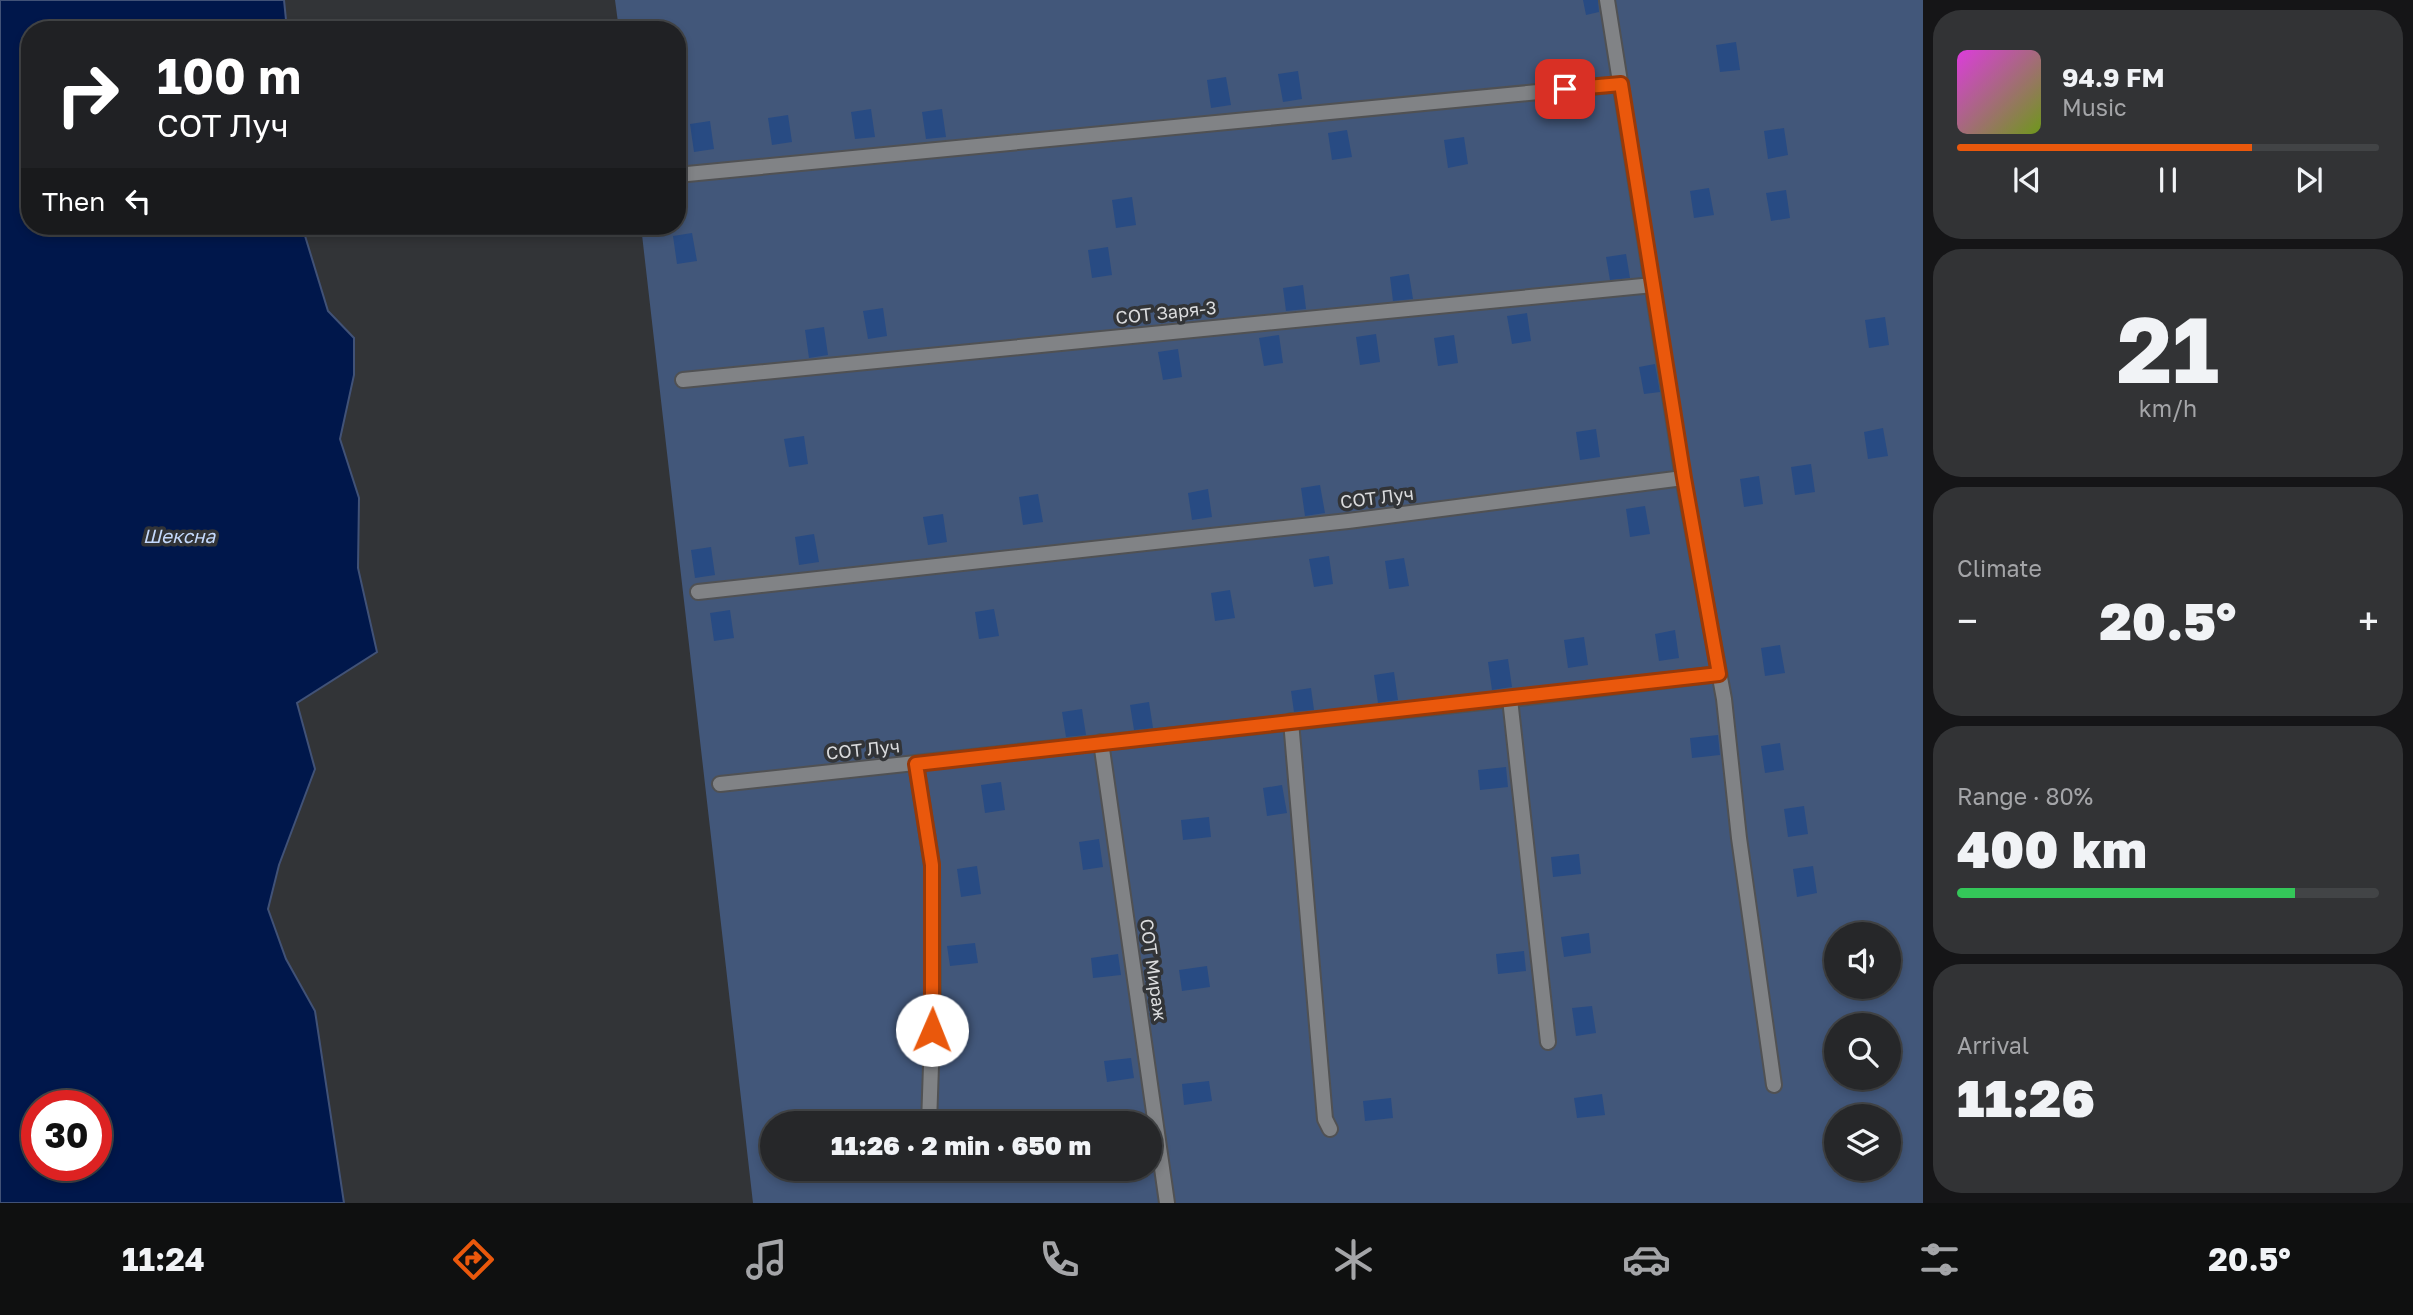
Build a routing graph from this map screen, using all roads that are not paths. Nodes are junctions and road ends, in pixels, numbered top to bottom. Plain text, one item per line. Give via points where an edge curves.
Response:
1 (1607, 0) edge
2 (1621, 84) junction
3 (686, 174) edge
4 (1653, 285) junction
5 (683, 380) dead end
6 (1684, 478) junction
7 (698, 592) dead end
8 (1719, 674) junction
9 (1510, 699) junction
10 (1291, 722) junction
11 (1101, 742) junction
12 (916, 764) junction
13 (720, 784) dead end
14 (1548, 1042) dead end
15 (1774, 1085) dead end
16 (929, 1111) edge
17 (1330, 1129) dead end
18 (1167, 1203) edge

1 - 2 street
2 - 3 street
2 - 4 street
4 - 5 street, СОТ Заря-3
4 - 6 street
6 - 7 street, СОТ Луч via 1348,521
6 - 8 street
8 - 9 street, СОТ Луч
8 - 15 street
9 - 10 street, СОТ Луч
9 - 14 street
10 - 11 street, СОТ Луч
10 - 17 street via 1325,1119
11 - 12 street, СОТ Луч
11 - 18 street, СОТ Мираж
12 - 13 street, СОТ Луч
12 - 16 street via 932,865

